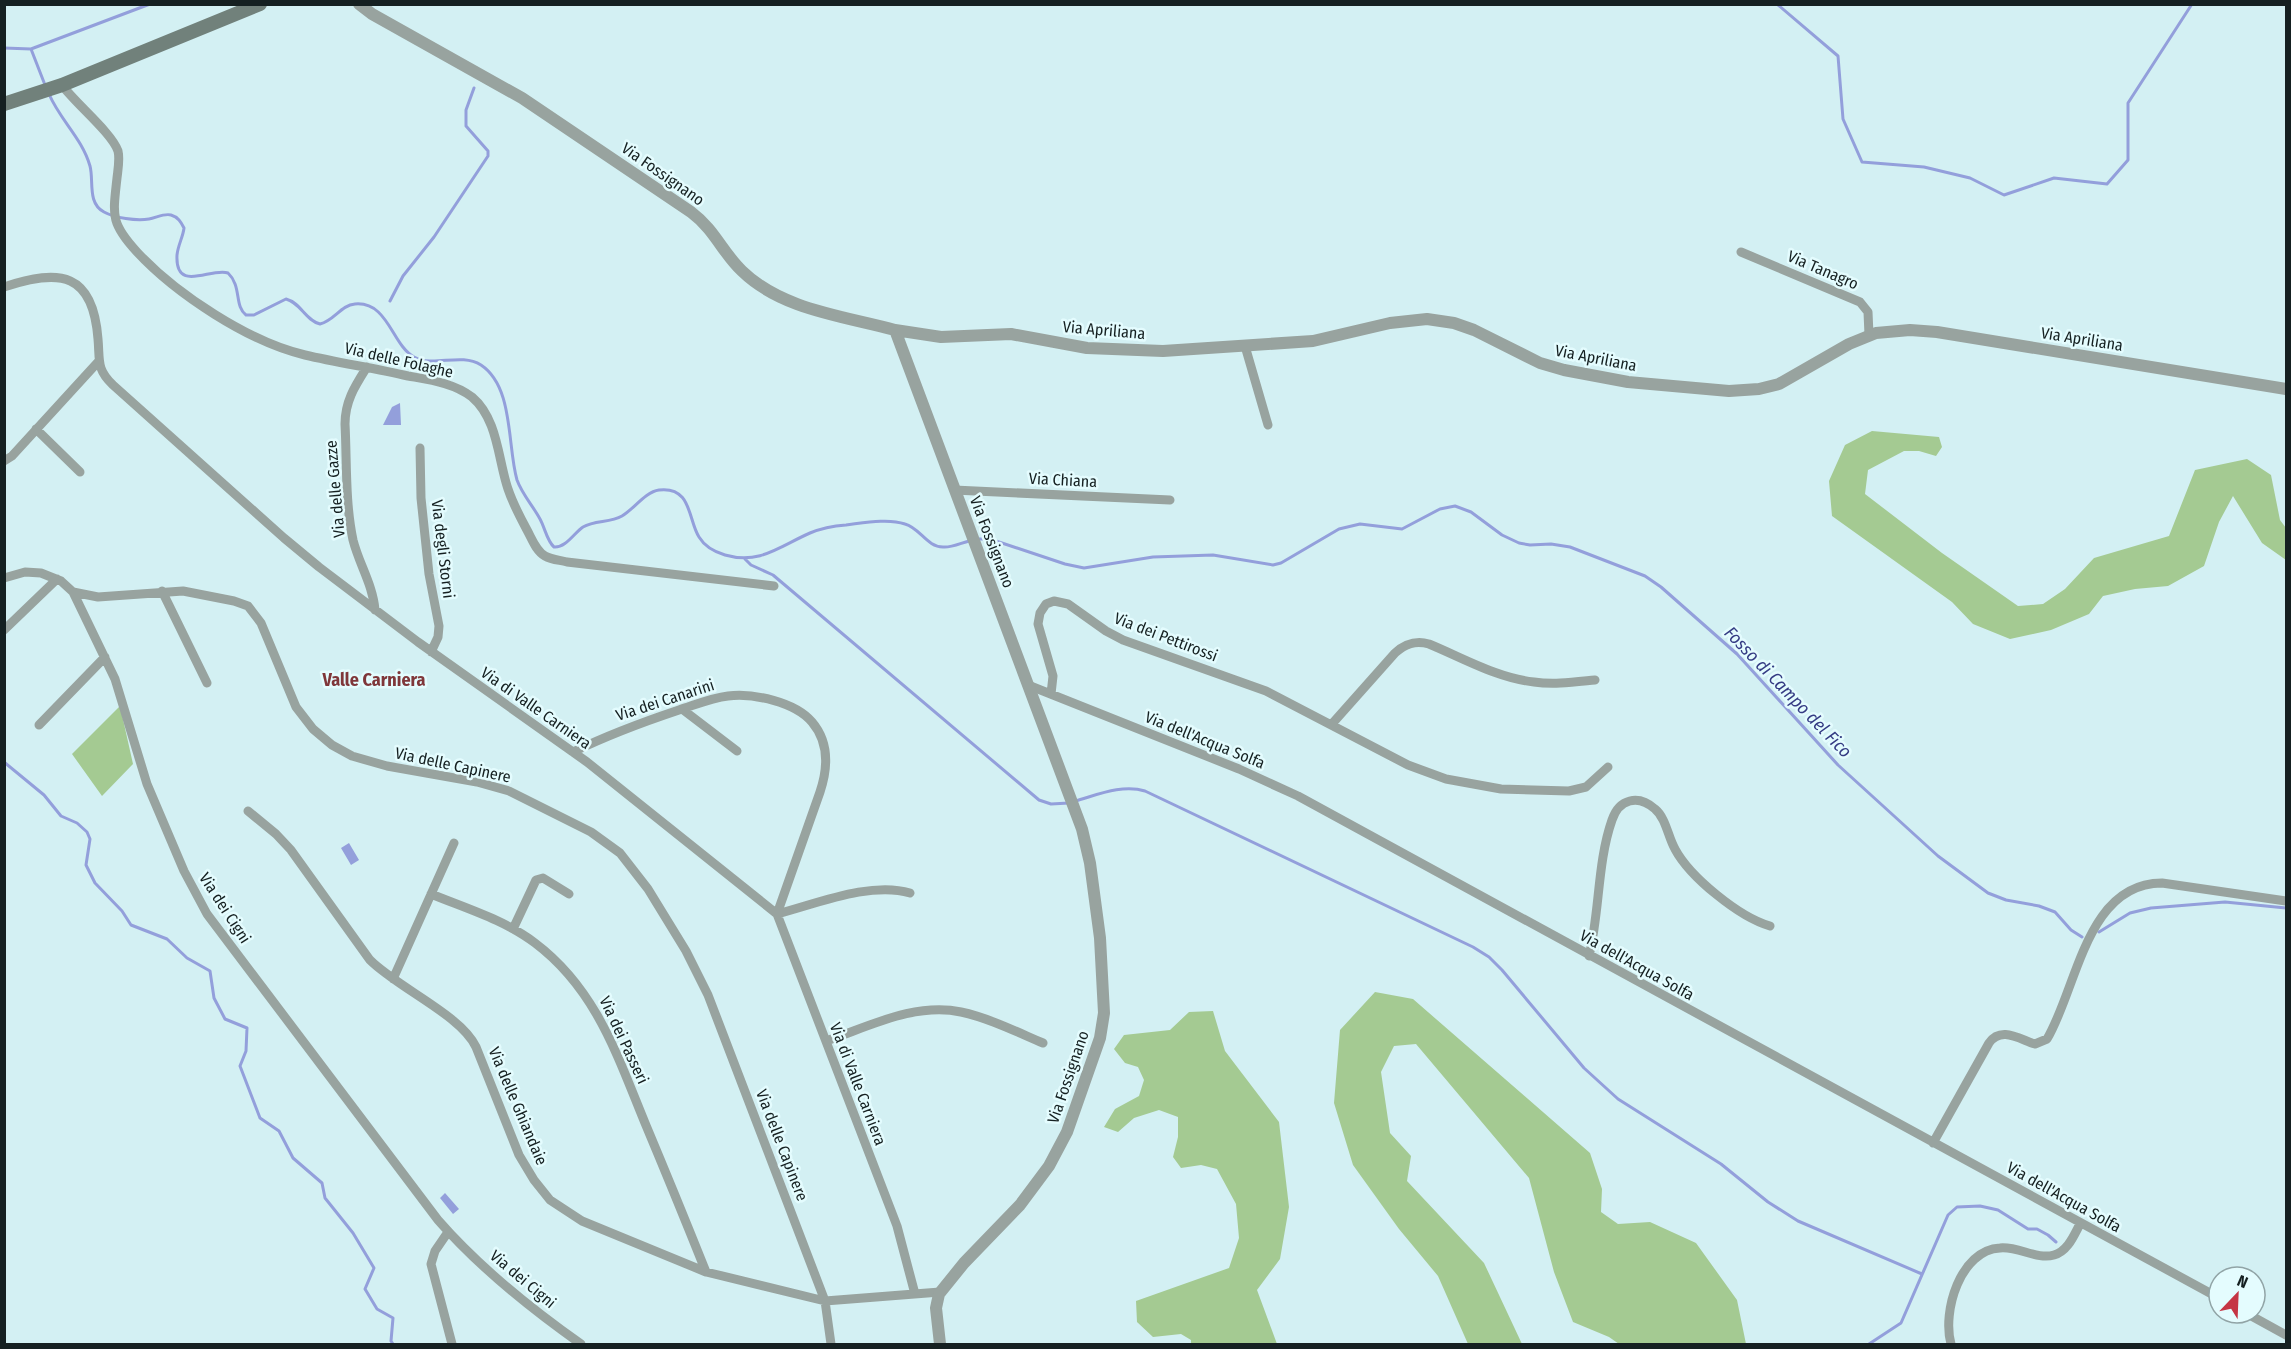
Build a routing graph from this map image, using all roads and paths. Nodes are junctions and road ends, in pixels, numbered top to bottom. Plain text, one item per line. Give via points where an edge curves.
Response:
1 (260, 4) edge
2 (359, 4) edge
3 (62, 85) junction
4 (4, 104) edge
5 (1741, 252) dead end
6 (4, 287) edge
7 (895, 330) junction
8 (1869, 335) junction
9 (1245, 346) junction
10 (98, 362) junction
11 (367, 367) junction
12 (2286, 389) edge
13 (1268, 425) dead end
14 (36, 429) junction
15 (420, 448) dead end
16 (4, 461) edge
17 (80, 472) dead end
18 (954, 490) junction
19 (1170, 500) dead end
20 (4, 578) edge
21 (57, 579) junction
22 (774, 586) dead end
23 (162, 591) junction
24 (73, 592) junction
25 (375, 610) junction
26 (4, 630) edge
27 (431, 652) junction
28 (105, 657) junction
29 (1595, 680) dead end
30 (207, 683) dead end
31 (1028, 685) junction
32 (1051, 694) junction
33 (682, 709) junction
34 (39, 725) dead end
35 (1331, 726) junction
36 (737, 751) dead end
37 (573, 752) junction
38 (1608, 766) dead end
39 (248, 811) dead end
40 (454, 843) dead end
41 (910, 893) dead end
42 (431, 894) junction
43 (569, 894) dead end
44 (2286, 901) edge
45 (777, 914) junction
46 (1770, 926) dead end
47 (513, 929) junction
48 (1589, 956) junction
49 (393, 979) junction
50 (826, 1041) junction
51 (1044, 1043) dead end
52 (1933, 1143) junction
53 (2080, 1224) junction
54 (448, 1232) junction
55 (706, 1272) junction
56 (940, 1292) junction
57 (2207, 1292) edge
58 (915, 1294) junction
59 (825, 1301) junction
60 (2267, 1325) edge
61 (2286, 1335) edge
62 (452, 1344) edge
63 (581, 1344) edge
64 (831, 1344) edge
65 (940, 1344) edge
66 (1951, 1344) edge

1 - 3 main road
2 - 7 street, Via Fossignano via 522,98 691,212 713,232 742,272 764,288 803,306
3 - 4 main road
3 - 11 street, Via delle Folaghe via 116,147 117,227 166,281 272,344
5 - 8 street, Via Tanagro via 1860,302 1868,312
6 - 10 street via 54,279 78,284 93,309
7 - 9 street, Via Apriliana via 941,337 1011,334 1120,351
7 - 18 street, Via Fossignano
8 - 9 street, Via Apriliana via 1779,384 1739,391 1652,385 1564,370 1540,363 1474,330 1434,320 1390,323 1313,341
8 - 12 street, Via Apriliana via 1896,330 1931,331
9 - 13 street
10 - 14 street
10 - 25 street, Via di Valle Carniera via 113,386 297,550
11 - 22 street, Via delle Folaghe via 450,385 475,400 492,432 517,510 536,547 547,557
11 - 25 street, Via delle Gazze via 349,396 345,424 352,531
14 - 16 street
14 - 17 street
15 - 27 street, Via degli Storni via 429,574 439,626
18 - 19 street, Via Chiana
18 - 31 street, Via Fossignano
20 - 21 street, Via dei Cigni via 32,572
21 - 24 street, Via dei Cigni
21 - 26 street
23 - 24 street, Via delle Capinere via 98,597
23 - 30 street
23 - 59 street, Via delle Capinere via 199,593 250,608 263,627 296,707 313,729 342,751 387,766 509,791 597,836 625,858 682,944 708,995
24 - 28 street, Via dei Cigni
25 - 27 street, Via di Valle Carniera
27 - 37 street, Via di Valle Carniera
28 - 34 street
28 - 54 street, Via dei Cigni via 147,784 200,904
29 - 35 street via 1523,681 1417,642 1395,653
31 - 32 street, Via dell'Acqua Solfa
31 - 56 street, Via Fossignano via 1089,855 1098,920 1103,1025 1067,1132 1049,1166 1020,1205
32 - 35 street, Via dei Pettirossi via 1053,679 1038,620 1044,606 1058,601 1123,640 1256,686
32 - 48 street, Via dell'Acqua Solfa via 1287,791
33 - 36 street
33 - 37 street, Via dei Canarini via 630,726
33 - 45 street, Via dei Canarini via 731,695 778,702 802,711 821,735 826,756 824,781
35 - 38 street, Via dei Pettirossi via 1422,771 1489,787 1575,791 1590,784
37 - 45 street, Via di Valle Carniera
39 - 49 street, Via delle Ghiandaie via 291,850 366,955
40 - 42 street
41 - 45 street via 872,890
42 - 47 street, Via dei Passeri
42 - 49 street
43 - 47 street via 543,878 536,880
44 - 52 street via 2162,883 2144,885 2118,899 2083,951 2047,1039 2035,1044 2007,1034 1994,1036
45 - 50 street, Via di Valle Carniera
46 - 48 street via 1748,917 1696,877 1675,850 1657,811 1643,802 1629,800 1616,811 1607,835
47 - 55 street, Via dei Passeri via 555,960 597,1013
48 - 52 street, Via dell'Acqua Solfa
49 - 55 street, Via delle Ghiandaie via 471,1037 519,1155 546,1196 600,1230
50 - 51 street via 908,1013 942,1010 984,1018
50 - 58 street, Via di Valle Carniera via 897,1226
52 - 53 street, Via dell'Acqua Solfa
53 - 57 street, Via dell'Acqua Solfa
53 - 66 street via 2068,1244 2056,1254 2045,1256 2000,1248 1976,1258 1965,1270 1952,1301 1947,1329
54 - 62 street via 431,1263
54 - 63 street, Via dei Cigni via 518,1295
55 - 59 street, Via delle Ghiandaie
56 - 58 street, Via delle Ghiandaie
56 - 65 street via 936,1308
58 - 59 street, Via delle Ghiandaie
59 - 64 street, Via delle Capinere
60 - 61 street

